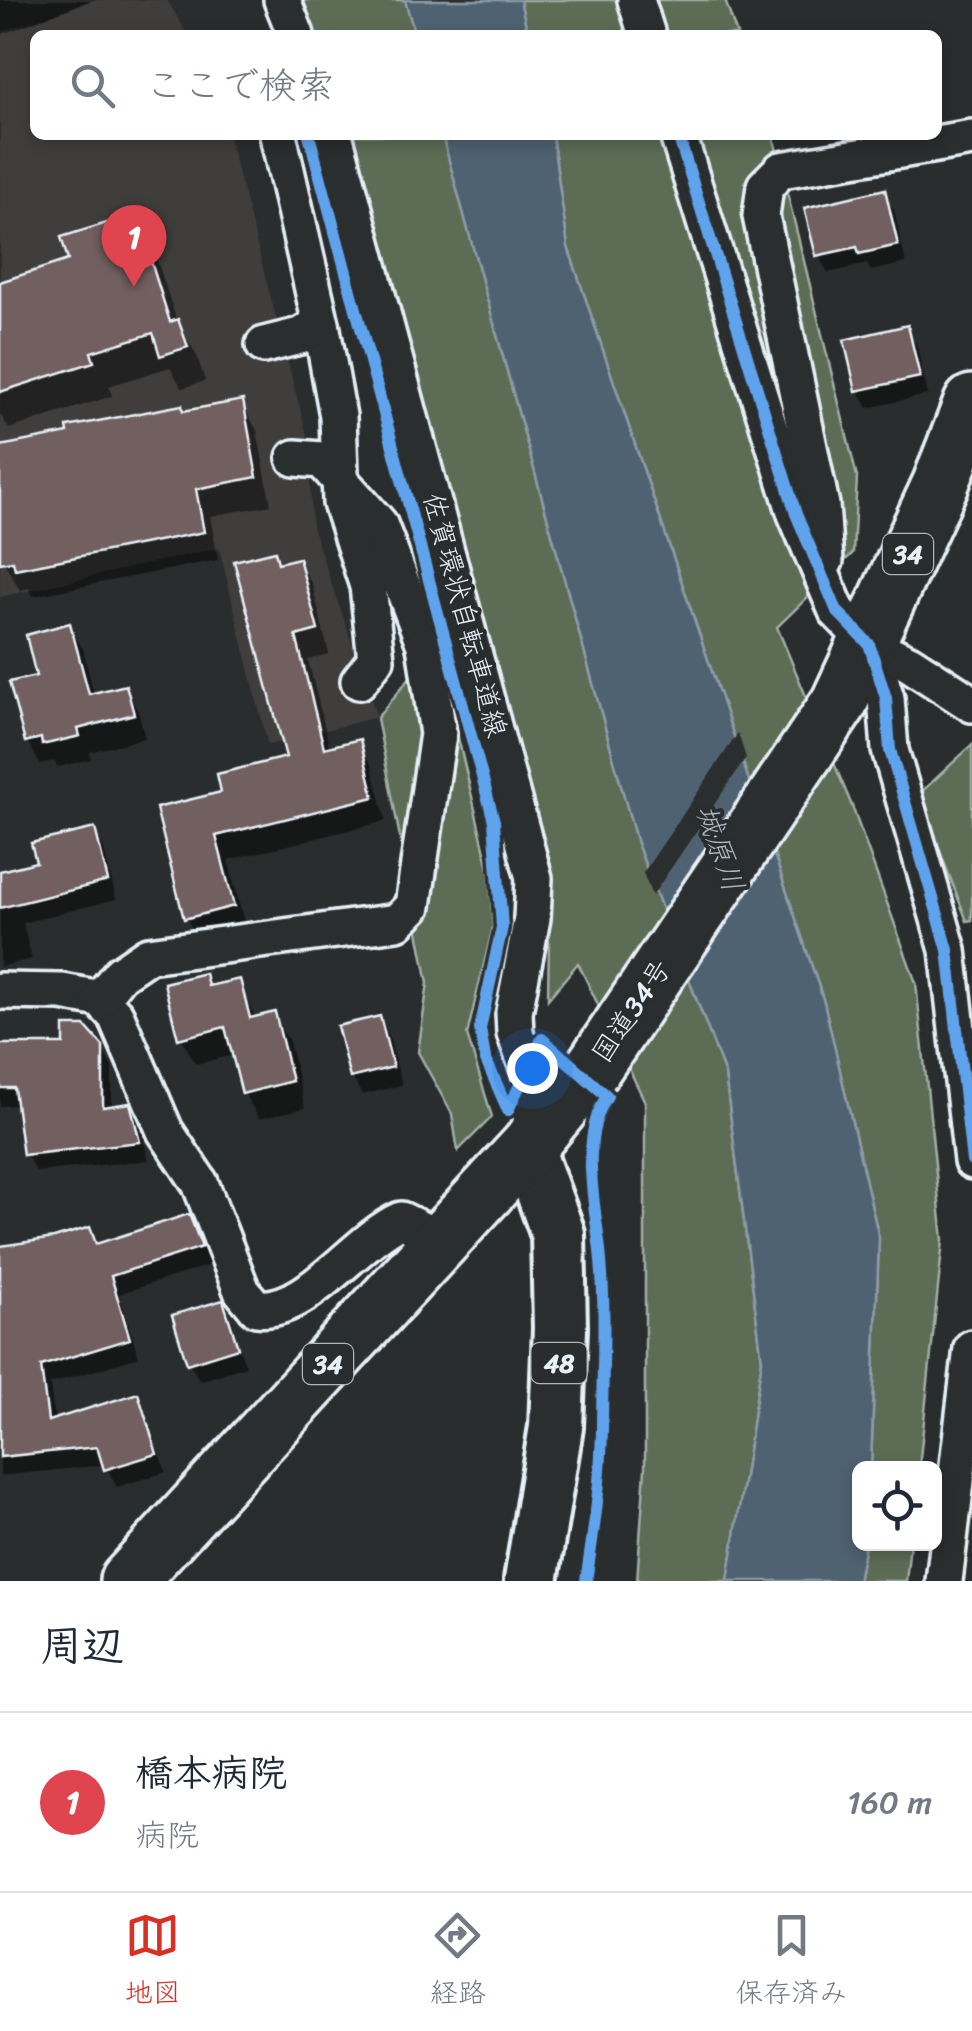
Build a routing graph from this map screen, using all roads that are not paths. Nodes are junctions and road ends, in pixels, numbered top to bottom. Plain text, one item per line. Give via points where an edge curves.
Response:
1 (282, 0) edge
2 (294, 30) edge
3 (972, 138) edge
4 (279, 140) edge
5 (335, 140) edge
6 (680, 140) edge
7 (321, 324) junction
8 (264, 345) dead end
9 (972, 403) edge
10 (294, 458) dead end
11 (340, 475) junction
12 (827, 592) junction
13 (465, 634) junction
14 (869, 644) junction
15 (425, 645) junction
16 (359, 681) dead end
17 (972, 704) edge
18 (964, 953) edge
19 (0, 991) edge
20 (100, 1000) junction
21 (527, 1148) junction
22 (972, 1160) edge
23 (442, 1240) junction
24 (972, 1348) edge
25 (949, 1573) edge
26 (128, 1581) edge
27 (532, 1581) edge

1 - 2 street
3 - 12 street via 781,170 764,186 760,216 821,505
4 - 7 street
5 - 13 street
6 - 12 street via 796,514
7 - 8 street
7 - 11 street via 338,416
9 - 14 highway, 国道34号 / 34
10 - 11 street via 322,460
11 - 15 street via 379,524
11 - 16 street via 341,504 368,586 376,659
12 - 14 street
13 - 15 street
13 - 21 street via 534,878 514,1012 536,1089
14 - 17 street
14 - 18 street via 886,698 890,750
14 - 21 highway, 国道34号 / 34 via 839,702 593,1068
15 - 20 street via 438,734 413,906 397,922 148,955 120,974
18 - 22 street
19 - 20 street
20 - 23 street via 116,1016 165,1130 200,1183 242,1291 256,1308 292,1304 401,1220
21 - 23 highway, 国道34号 / 34
21 - 27 main road, 48 via 558,1234 560,1328 556,1428
23 - 26 highway, 国道34号 / 34
24 - 25 street

